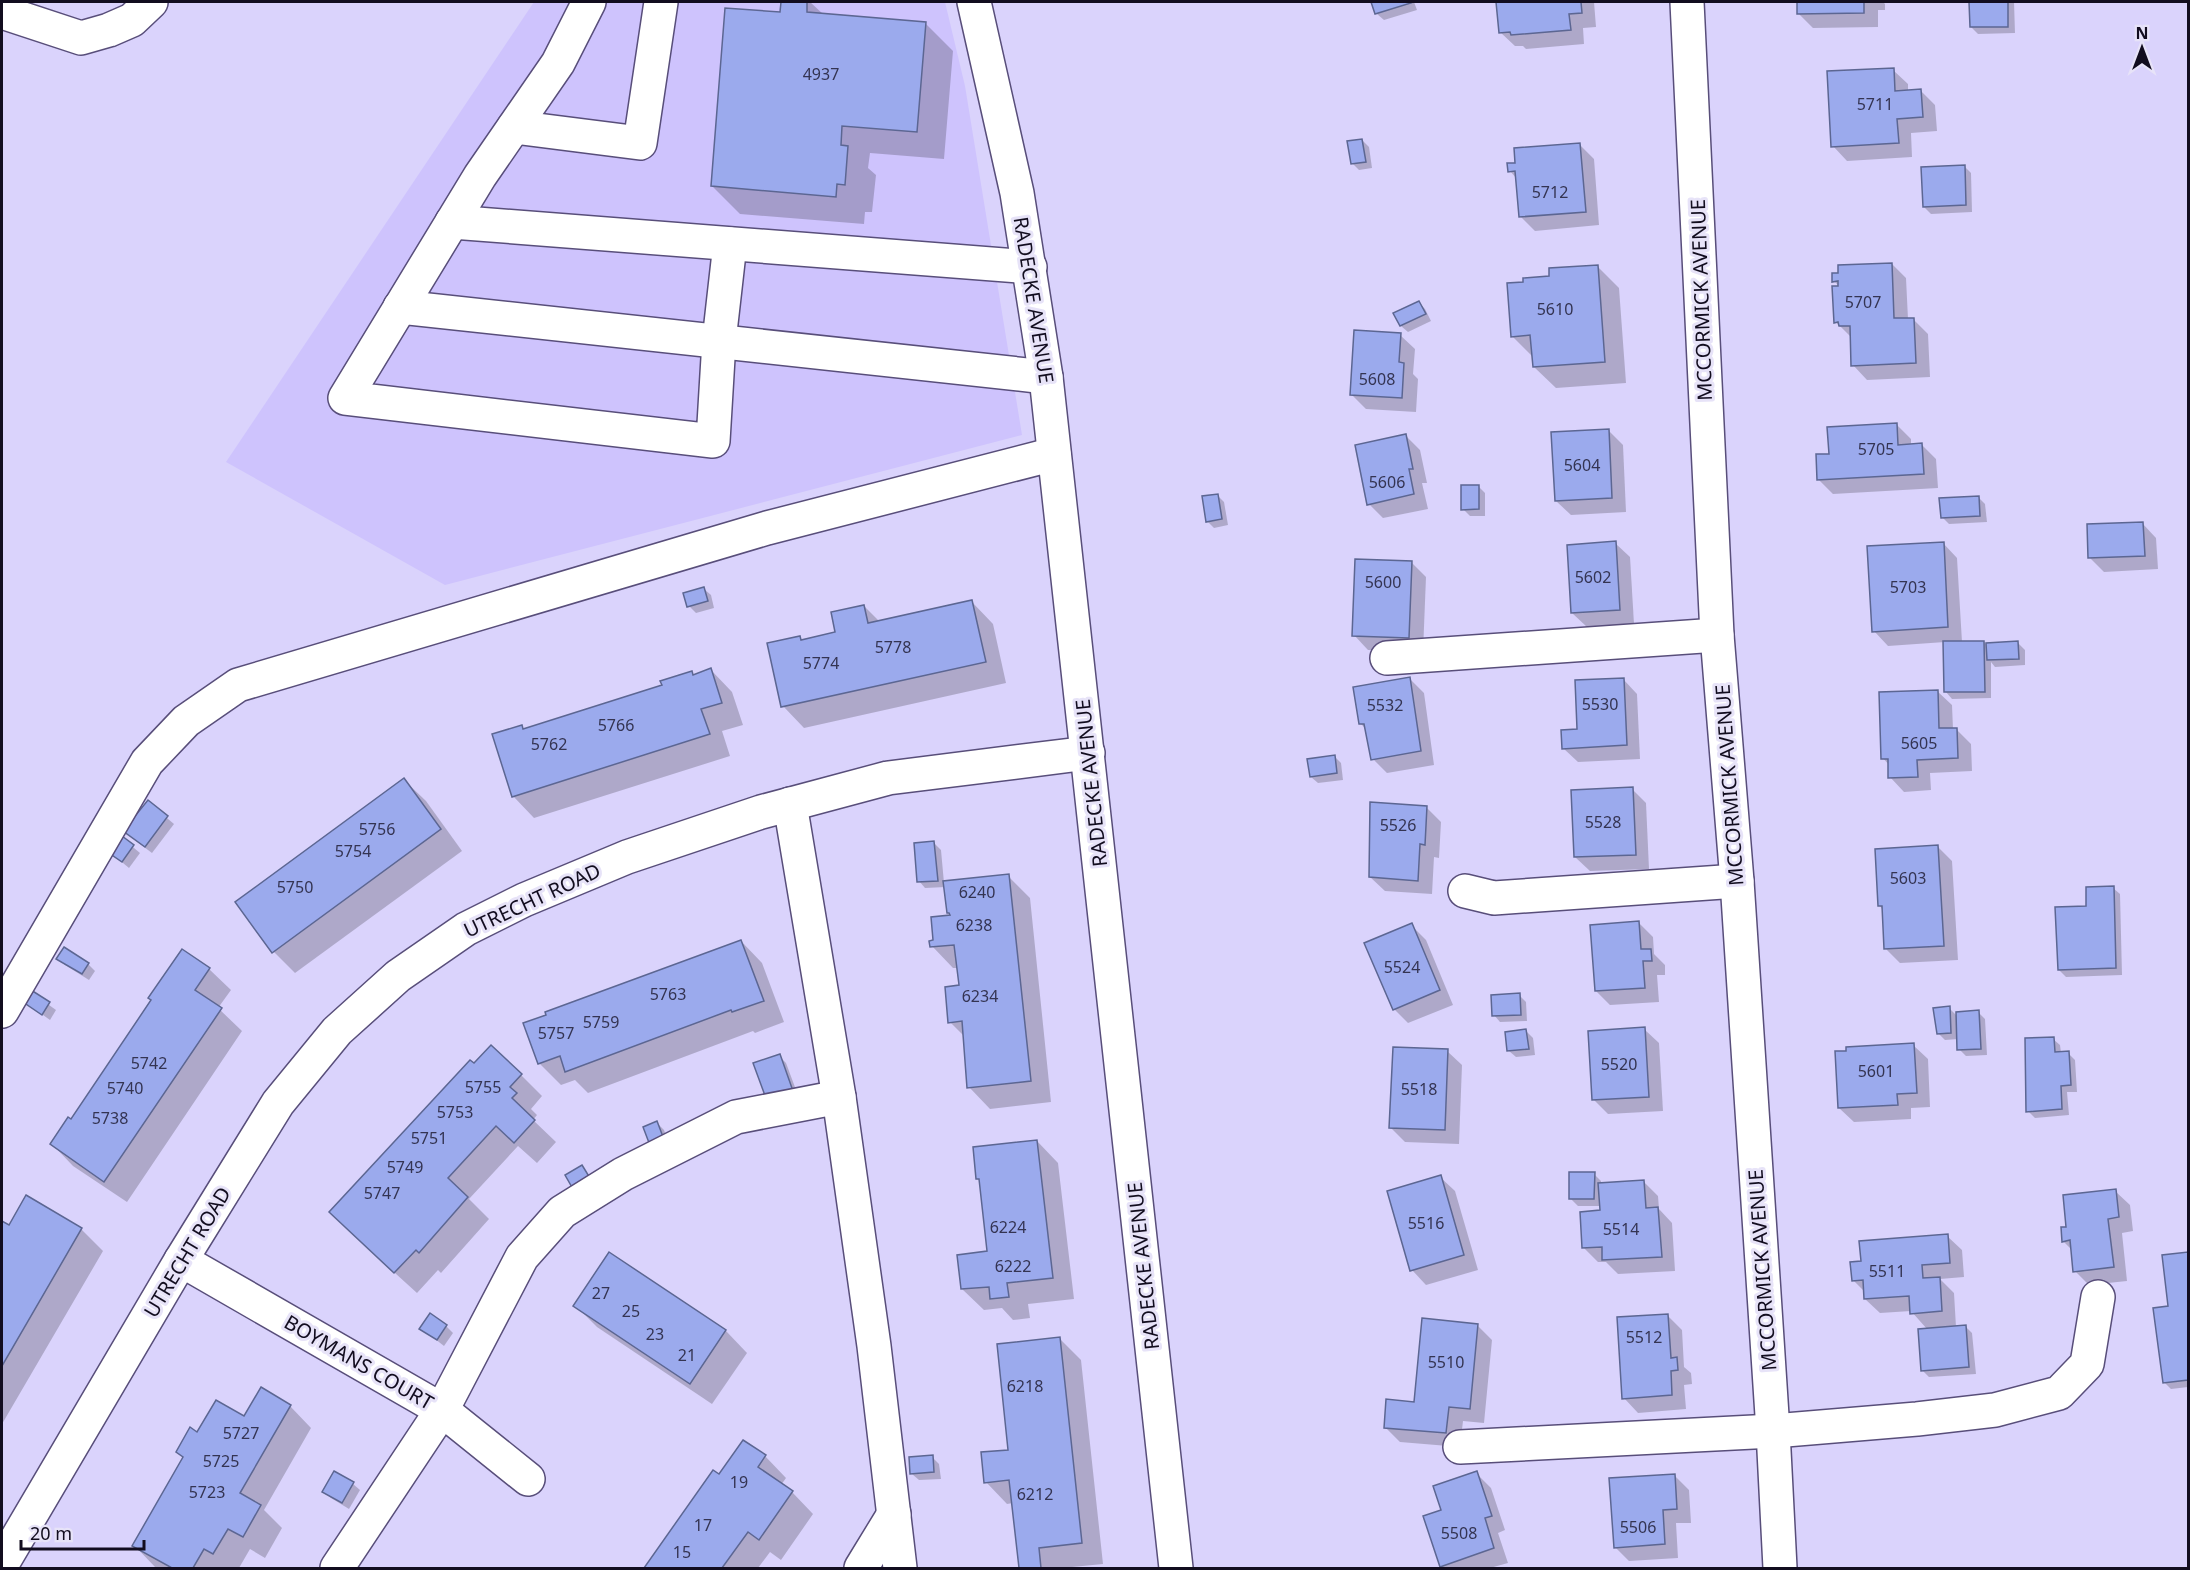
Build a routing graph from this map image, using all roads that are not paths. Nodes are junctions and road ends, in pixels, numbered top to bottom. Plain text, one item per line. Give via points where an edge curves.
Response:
1 (151, 2) edge
2 (590, 2) edge
3 (661, 2) edge
4 (974, 2) edge
5 (1686, 2) edge
6 (2, 12) edge
7 (514, 127) junction
8 (452, 222) junction
9 (730, 244) junction
10 (1030, 267) junction
11 (400, 307) junction
12 (719, 341) junction
13 (1046, 377) junction
14 (1054, 454) junction
15 (1717, 635) junction
16 (1387, 658) dead end
17 (1088, 753) junction
18 (790, 804) junction
19 (1737, 881) junction
20 (1465, 891) dead end
21 (2, 1011) edge
22 (839, 1098) junction
23 (180, 1260) junction
24 (2098, 1297) dead end
25 (442, 1410) junction
26 (1773, 1431) junction
27 (1460, 1447) dead end
28 (528, 1479) dead end
29 (894, 1514) junction
30 (2, 1563) edge
31 (337, 1569) edge
32 (861, 1569) edge
33 (900, 1569) edge
34 (1176, 1569) edge
35 (1780, 1569) edge

1 - 6 street via 132,20 81,38
2 - 7 street via 558,63
3 - 7 street via 640,143
4 - 10 street, RADECKE AVENUE
5 - 15 street, MCCORMICK AVENUE
7 - 8 street
8 - 9 street
8 - 11 street
9 - 10 street
9 - 12 street
10 - 13 street, RADECKE AVENUE
11 - 12 street
11 - 12 street via 345,398 713,441
12 - 13 street
13 - 14 street, RADECKE AVENUE
14 - 17 street, RADECKE AVENUE
14 - 21 street via 767,528 238,685 186,721 147,762
15 - 16 street
15 - 19 street, MCCORMICK AVENUE
17 - 18 street, UTRECHT ROAD via 888,778
17 - 34 street, RADECKE AVENUE
18 - 22 street
18 - 23 street, UTRECHT ROAD via 627,857 524,900 466,929 398,976 337,1031 278,1103
19 - 20 street via 1494,898
19 - 26 street, MCCORMICK AVENUE
22 - 25 street via 736,1117 623,1174 562,1212 522,1257
22 - 29 street
23 - 25 street, BOYMANS COURT
23 - 30 street, UTRECHT ROAD
24 - 26 street via 2087,1364 2059,1393 1995,1410
25 - 28 street, BOYMANS COURT
25 - 31 street
26 - 27 street
26 - 35 street, MCCORMICK AVENUE
29 - 32 street
29 - 33 street

